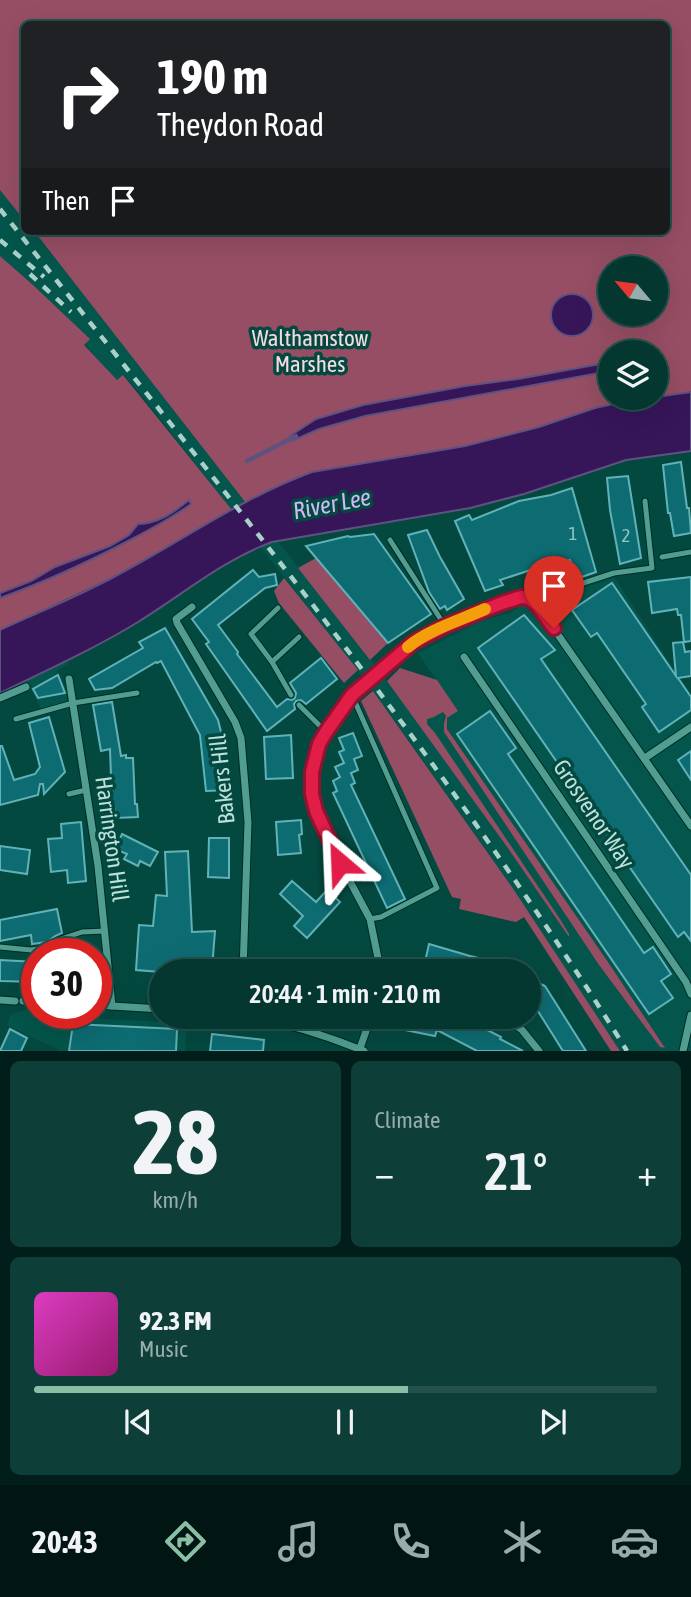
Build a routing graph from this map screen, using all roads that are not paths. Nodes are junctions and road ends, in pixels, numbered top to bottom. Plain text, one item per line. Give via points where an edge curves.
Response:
1 (645, 501) dead end
2 (390, 540) dead end
3 (691, 552) edge
4 (662, 557) dead end
5 (536, 603) junction
6 (192, 607) dead end
7 (278, 608) dead end
8 (445, 626) junction
9 (299, 637) dead end
10 (464, 657) dead end
11 (272, 662) junction
12 (69, 679) dead end
13 (26, 687) dead end
14 (137, 693) dead end
15 (291, 695) dead end
16 (352, 695) junction
17 (0, 698) edge
18 (73, 703) junction
19 (299, 705) dead end
20 (16, 719) dead end
21 (691, 727) edge
22 (326, 732) junction
23 (645, 758) junction
24 (86, 790) junction
25 (69, 794) dead end
26 (691, 826) edge
27 (370, 919) junction
28 (105, 931) junction
29 (106, 938) edge
30 (0, 947) edge
31 (243, 959) edge
32 (378, 959) edge
33 (691, 994) edge
34 (0, 1000) edge
35 (21, 1001) edge
36 (112, 1006) edge
37 (149, 1008) edge
38 (691, 1015) edge
39 (303, 1029) edge
40 (367, 1029) edge
41 (521, 1029) edge
42 (361, 1050) edge
43 (539, 1051) edge
44 (683, 1051) edge

1 - 5 lane via 652,568 614,573
2 - 8 lane
3 - 4 lane
5 - 8 street via 521,597
5 - 23 street
6 - 31 street, Bakers Hill via 177,623 241,738 248,822
7 - 11 lane via 251,634
8 - 16 street via 414,642
9 - 11 lane
10 - 33 street, Grosvenor Way
11 - 15 lane
12 - 18 street, Harrington Hill
13 - 17 street
14 - 18 lane
16 - 22 street
16 - 27 lane via 437,888
18 - 20 lane
18 - 24 street, Harrington Hill
19 - 22 lane
21 - 23 street
22 - 27 street via 312,772 314,803
23 - 26 street
24 - 25 lane
24 - 28 street, Harrington Hill
27 - 32 street
28 - 29 street, Harrington Hill
28 - 30 lane via 82,932 31,950
34 - 35 street
36 - 37 street
38 - 44 street
39 - 42 street
40 - 42 street
41 - 43 street

